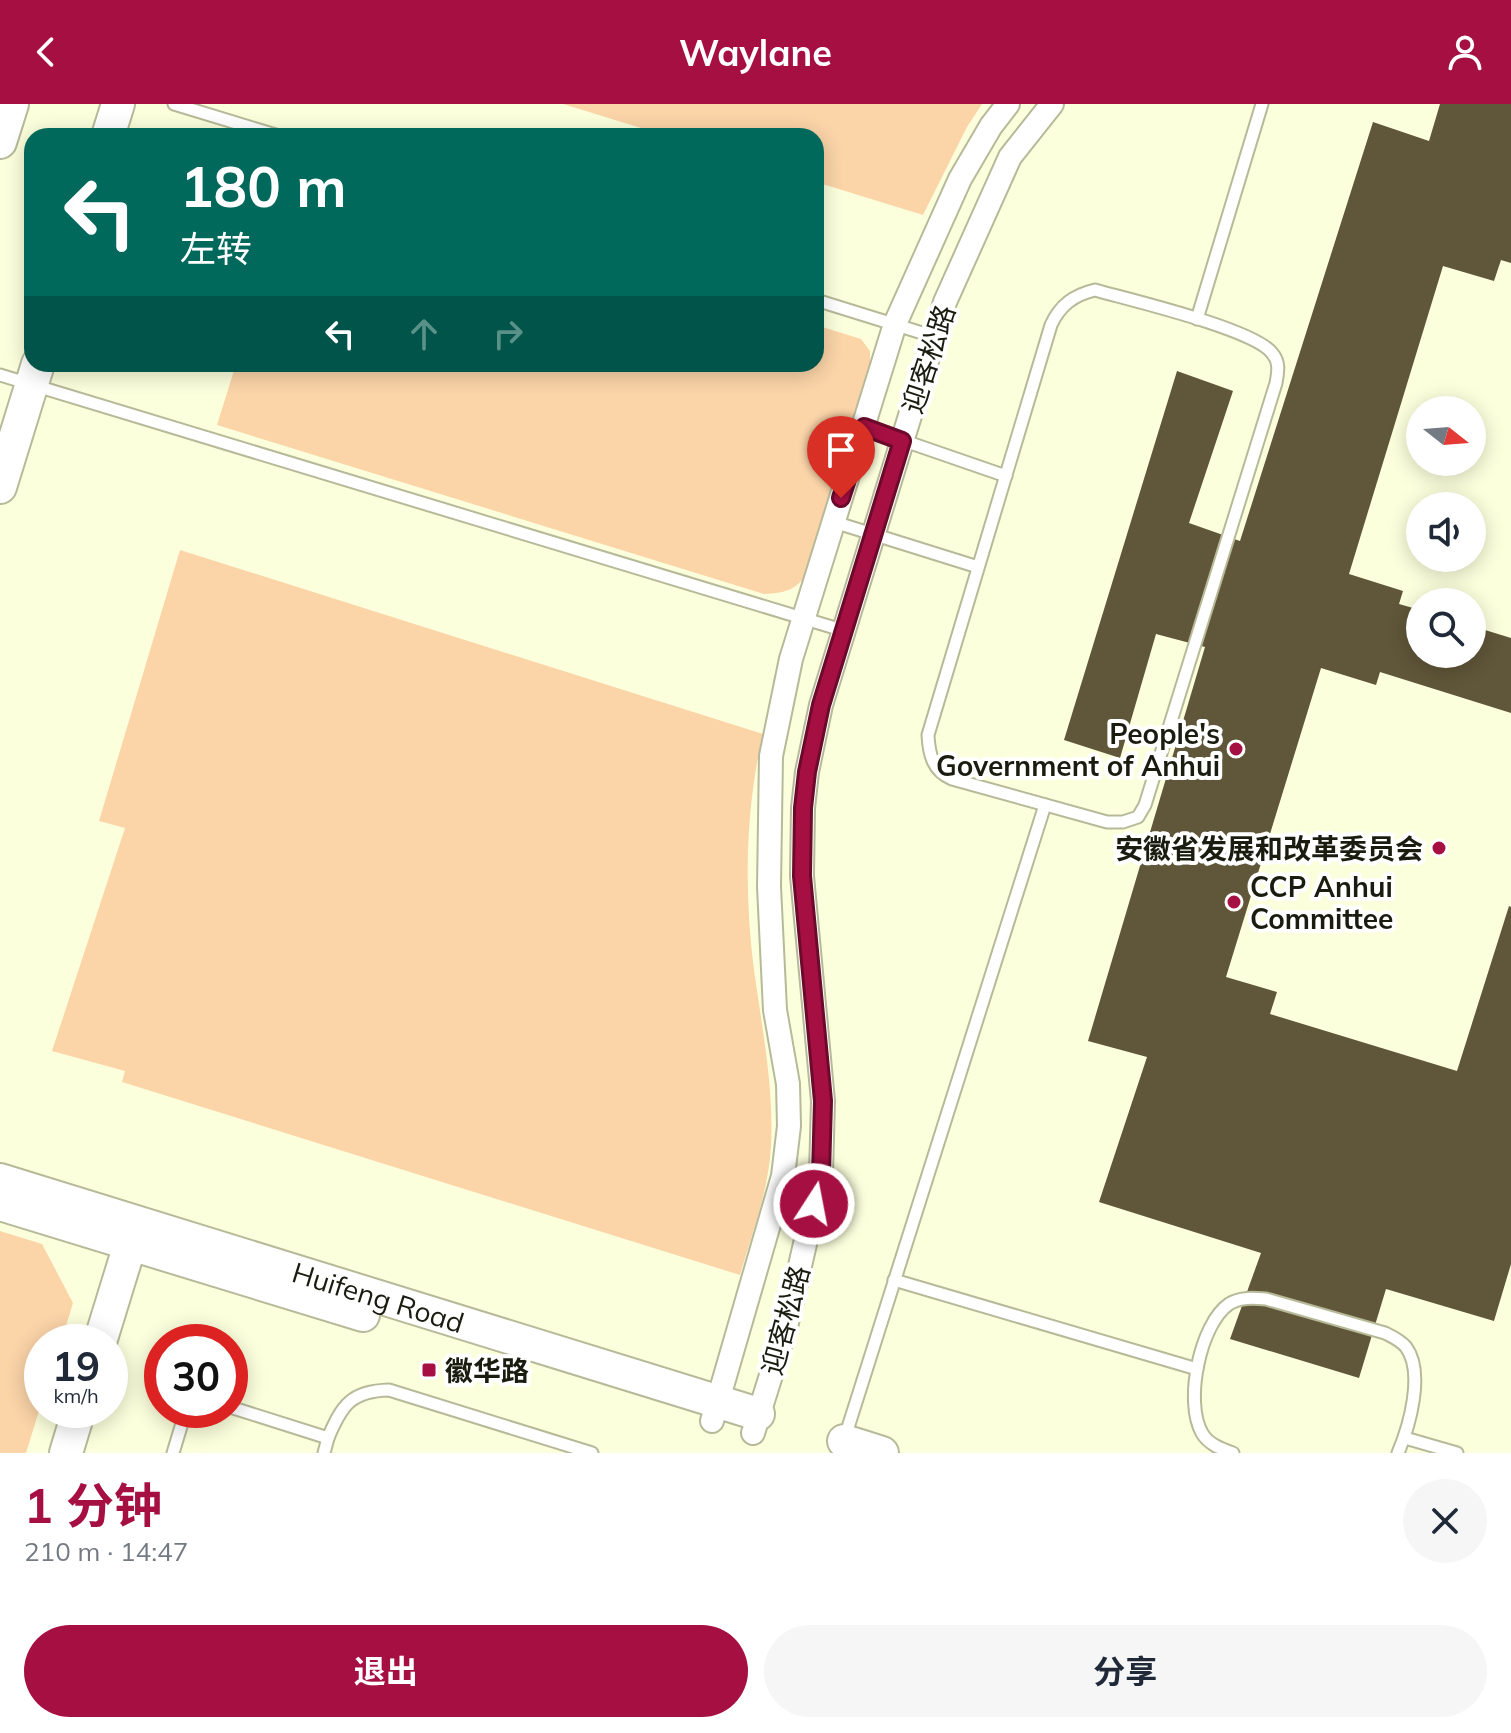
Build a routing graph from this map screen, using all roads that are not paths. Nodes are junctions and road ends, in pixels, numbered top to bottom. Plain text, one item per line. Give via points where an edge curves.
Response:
1 (12, 104) edge
2 (118, 104) edge
3 (174, 104) edge
4 (1008, 104) edge
5 (1052, 104) edge
6 (1262, 104) edge
7 (110, 128) edge
8 (253, 128) edge
9 (0, 142) edge
10 (824, 302) edge
11 (1197, 319) junction
12 (895, 324) junction
13 (935, 337) junction
14 (35, 374) edge
15 (0, 375) edge
16 (864, 427) junction
17 (902, 441) junction
18 (1006, 476) junction
19 (0, 487) edge
20 (834, 522) junction
21 (873, 534) junction
22 (978, 567) junction
23 (804, 618) junction
24 (845, 631) junction
25 (1045, 805) junction
26 (0, 1180) edge
27 (0, 1204) edge
28 (134, 1233) junction
29 (894, 1280) junction
30 (106, 1324) edge
31 (1197, 1369) junction
32 (715, 1411) junction
33 (248, 1413) edge
34 (756, 1424) joint
35 (74, 1428) edge
36 (181, 1428) edge
37 (328, 1438) junction
38 (1405, 1438) junction
39 (842, 1447) edge
40 (66, 1453) edge
41 (173, 1453) edge
42 (324, 1453) edge
43 (592, 1453) edge
44 (882, 1453) edge
45 (1233, 1453) edge
46 (1398, 1453) edge
47 (1457, 1453) edge

1 - 9 street
2 - 7 street
3 - 8 lane
4 - 12 street, 迎客松路 via 960,179
5 - 13 street, 迎客松路 via 1010,157 945,302
6 - 11 lane
10 - 12 lane
11 - 18 lane via 1095,290 1066,303 1051,325
11 - 25 lane via 1257,341 1274,354 1278,367 1145,805 1138,817 1107,822
12 - 13 lane
12 - 16 street, 迎客松路
13 - 17 street, 迎客松路
14 - 15 lane
14 - 19 street
14 - 23 lane
16 - 17 lane
16 - 20 street, 迎客松路
17 - 18 lane
17 - 21 street, 迎客松路
18 - 22 lane
20 - 21 lane
20 - 23 street, 迎客松路
21 - 22 lane
21 - 24 street, 迎客松路
22 - 25 lane via 928,735 930,753 947,777
23 - 24 lane
23 - 32 street, 迎客松路 via 771,756 770,918 789,1126 783,1176
24 - 34 street, 迎客松路 via 821,705 803,808 802,876 823,1101 821,1174 786,1327
25 - 29 lane
26 - 28 street, Huifeng Road
27 - 28 street, Huifeng Road
28 - 30 street
28 - 32 street, Huifeng Road
29 - 31 lane
29 - 39 lane
31 - 38 lane via 1214,1320 1239,1300 1266,1299 1385,1333 1407,1349 1414,1368
31 - 45 lane via 1193,1399 1200,1430 1211,1443
32 - 34 street, Huifeng Road
33 - 37 lane
35 - 40 street
36 - 41 lane
37 - 42 lane
37 - 43 lane via 337,1417 359,1394 389,1390
38 - 46 lane
38 - 47 lane
39 - 44 street

